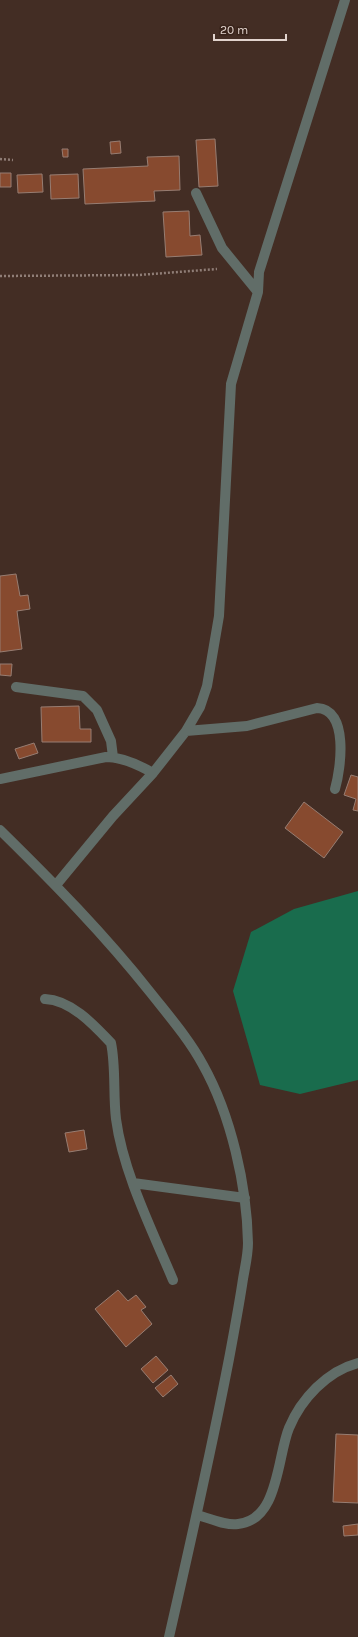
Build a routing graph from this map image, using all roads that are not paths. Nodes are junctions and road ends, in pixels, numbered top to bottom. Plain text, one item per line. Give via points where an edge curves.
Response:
1 (345, 0) edge
2 (196, 193) dead end
3 (258, 292) junction
4 (16, 687) dead end
5 (186, 731) junction
6 (113, 757) junction
7 (153, 773) junction
8 (0, 779) edge
9 (335, 789) dead end
10 (0, 830) edge
11 (56, 885) junction
12 (45, 999) dead end
13 (133, 1183) junction
14 (245, 1198) junction
15 (172, 1280) dead end
16 (358, 1363) edge
17 (197, 1515) junction
18 (169, 1637) edge

1 - 3 street via 260,272
2 - 3 street via 222,248
3 - 5 street via 231,384 219,616 215,646 200,706
4 - 6 street via 83,696 97,710 110,741
5 - 7 street
5 - 9 street via 247,726 325,708 336,723 342,752
6 - 7 street
6 - 8 street
7 - 11 street via 113,816
10 - 11 street
11 - 14 street via 122,957 182,1031 204,1066 223,1109
12 - 13 street via 56,999 75,1010 112,1043 116,1120
13 - 14 street
13 - 15 street
14 - 17 street via 248,1246 237,1316
16 - 17 street via 339,1371 320,1384 301,1404 288,1428 274,1486 268,1504 262,1512 253,1520 239,1524 228,1524
17 - 18 street

